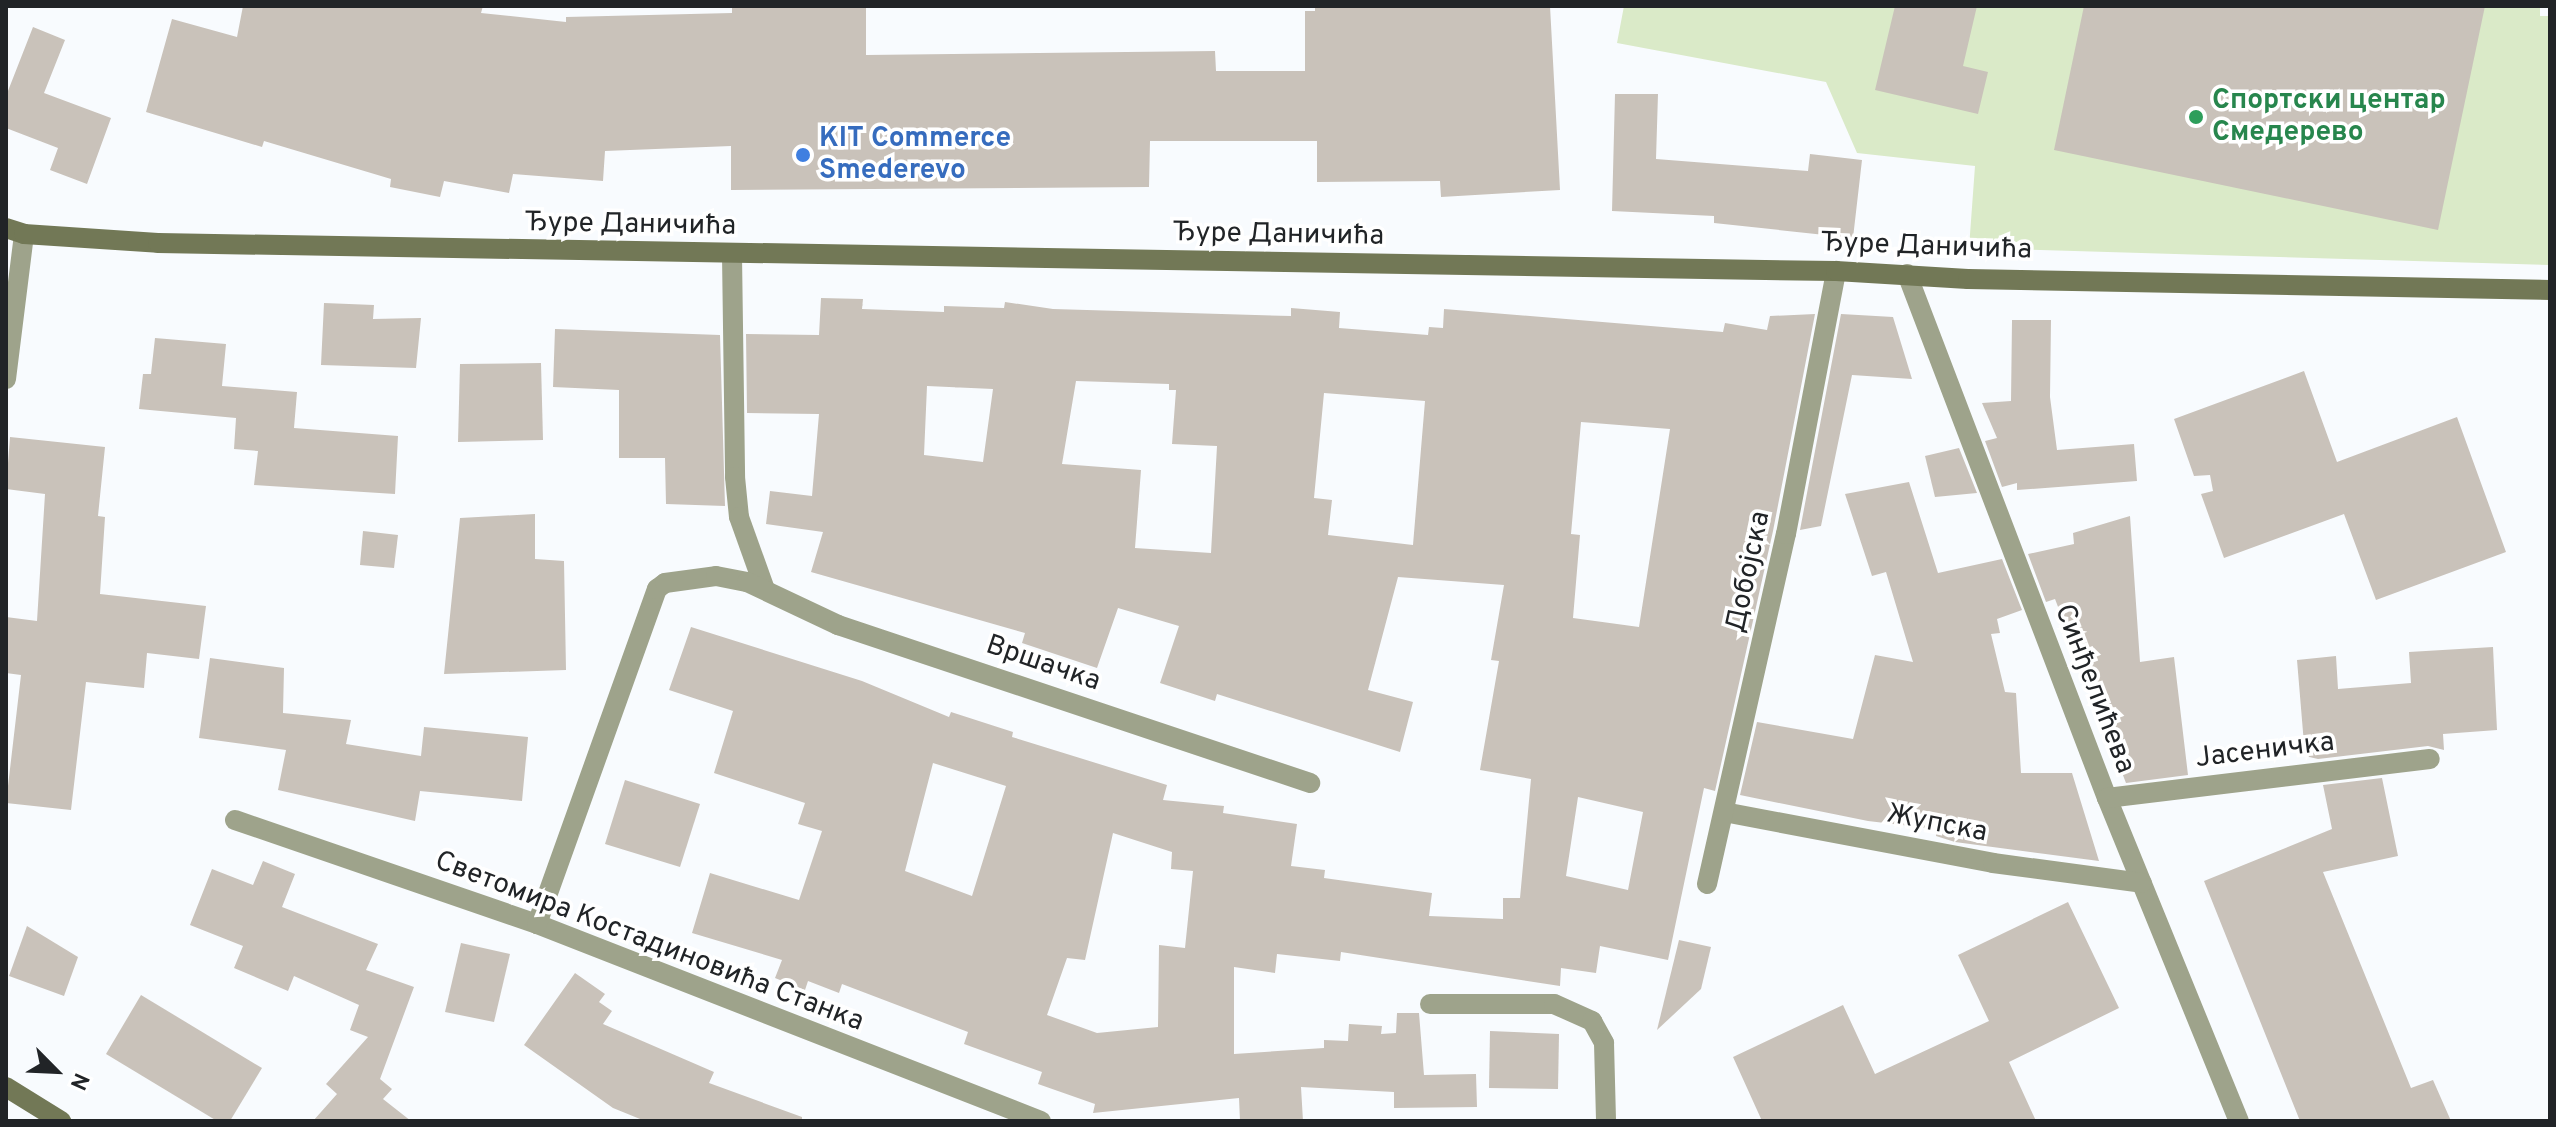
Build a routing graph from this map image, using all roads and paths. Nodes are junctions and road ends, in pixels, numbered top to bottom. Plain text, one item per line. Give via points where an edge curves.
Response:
1 (15, 231) edge
2 (732, 255) junction
3 (1836, 271) junction
4 (1907, 274) junction
5 (2550, 290) edge
6 (6, 379) edge
7 (764, 587) junction
8 (2430, 759) dead end
9 (1310, 783) dead end
10 (2107, 798) junction
11 (1724, 812) junction
12 (235, 820) dead end
13 (2142, 883) junction
14 (1707, 884) dead end
15 (537, 924) junction
16 (1430, 1004) dead end
17 (6, 1087) edge
18 (61, 1121) edge
19 (1041, 1121) edge
20 (1606, 1121) edge
21 (2239, 1121) edge

1 - 2 street, Ђуре Даничића via 158,243
1 - 6 street
2 - 3 street, Ђуре Даничића
2 - 7 street via 735,477 739,517
3 - 4 street, Ђуре Даничића
3 - 11 street, Добојска via 1813,409
4 - 5 street, Ђуре Даничића
4 - 10 street, Синђелићева
7 - 9 street, Вршачка via 838,625
7 - 15 street, Вршачка via 716,576 665,583 657,589
8 - 10 street, Јасеничка
10 - 13 street, Синђелићева
11 - 13 street, Жупска via 1993,863
11 - 14 street, Добојска
12 - 15 street, Светомира Костадиновића Станка
13 - 21 street, Синђелићева
15 - 19 street, Светомира Костадиновића Станка
16 - 20 street via 1554,1004 1592,1021 1604,1043
17 - 18 street

